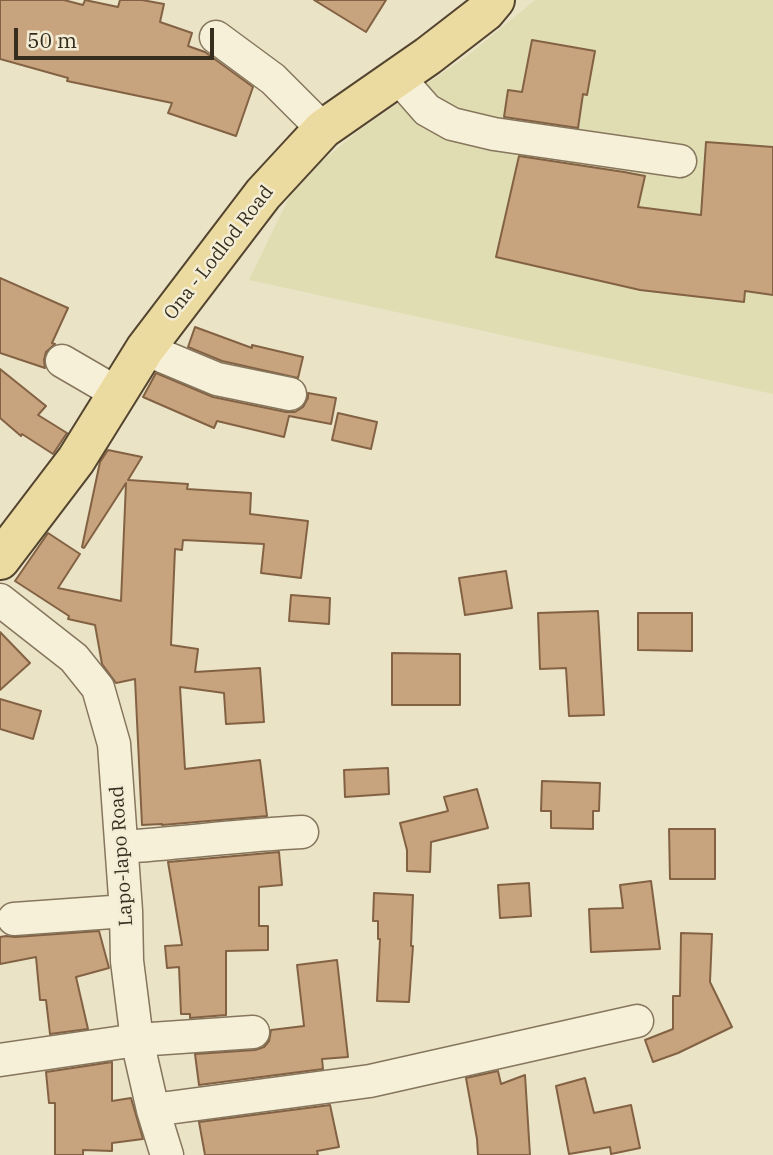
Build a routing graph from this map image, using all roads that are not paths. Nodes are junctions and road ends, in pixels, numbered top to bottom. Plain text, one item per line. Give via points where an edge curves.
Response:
1 (483, 4) edge
2 (216, 37) dead end
3 (398, 78) junction
4 (323, 129) junction
5 (680, 161) dead end
6 (145, 349) junction
7 (62, 361) dead end
8 (117, 393) junction
9 (290, 394) dead end
10 (0, 561) edge
11 (0, 600) edge
12 (302, 832) dead end
13 (122, 847) junction
14 (126, 911) junction
15 (14, 919) dead end
16 (637, 1021) dead end
17 (253, 1032) dead end
18 (137, 1040) junction
19 (0, 1060) edge
20 (153, 1110) junction
21 (167, 1155) edge

1 - 3 main road, Ona - Lodlod Road
2 - 4 street via 273,79
3 - 4 main road, Ona - Lodlod Road
3 - 5 street via 427,110 452,124
4 - 6 main road, Ona - Lodlod Road via 263,194
6 - 8 main road, Ona - Lodlod Road
6 - 9 street via 217,379
7 - 8 street
8 - 10 main road, Ona - Lodlod Road via 76,460
11 - 13 street, Lapo-lapo Road via 74,658 98,688 114,744
12 - 13 street
13 - 14 street, Lapo-lapo Road
14 - 15 street
14 - 18 street, Lapo-lapo Road
16 - 20 street via 370,1081
17 - 18 street
18 - 19 street
18 - 20 street, Lapo-lapo Road
20 - 21 street, Lapo-lapo Road

